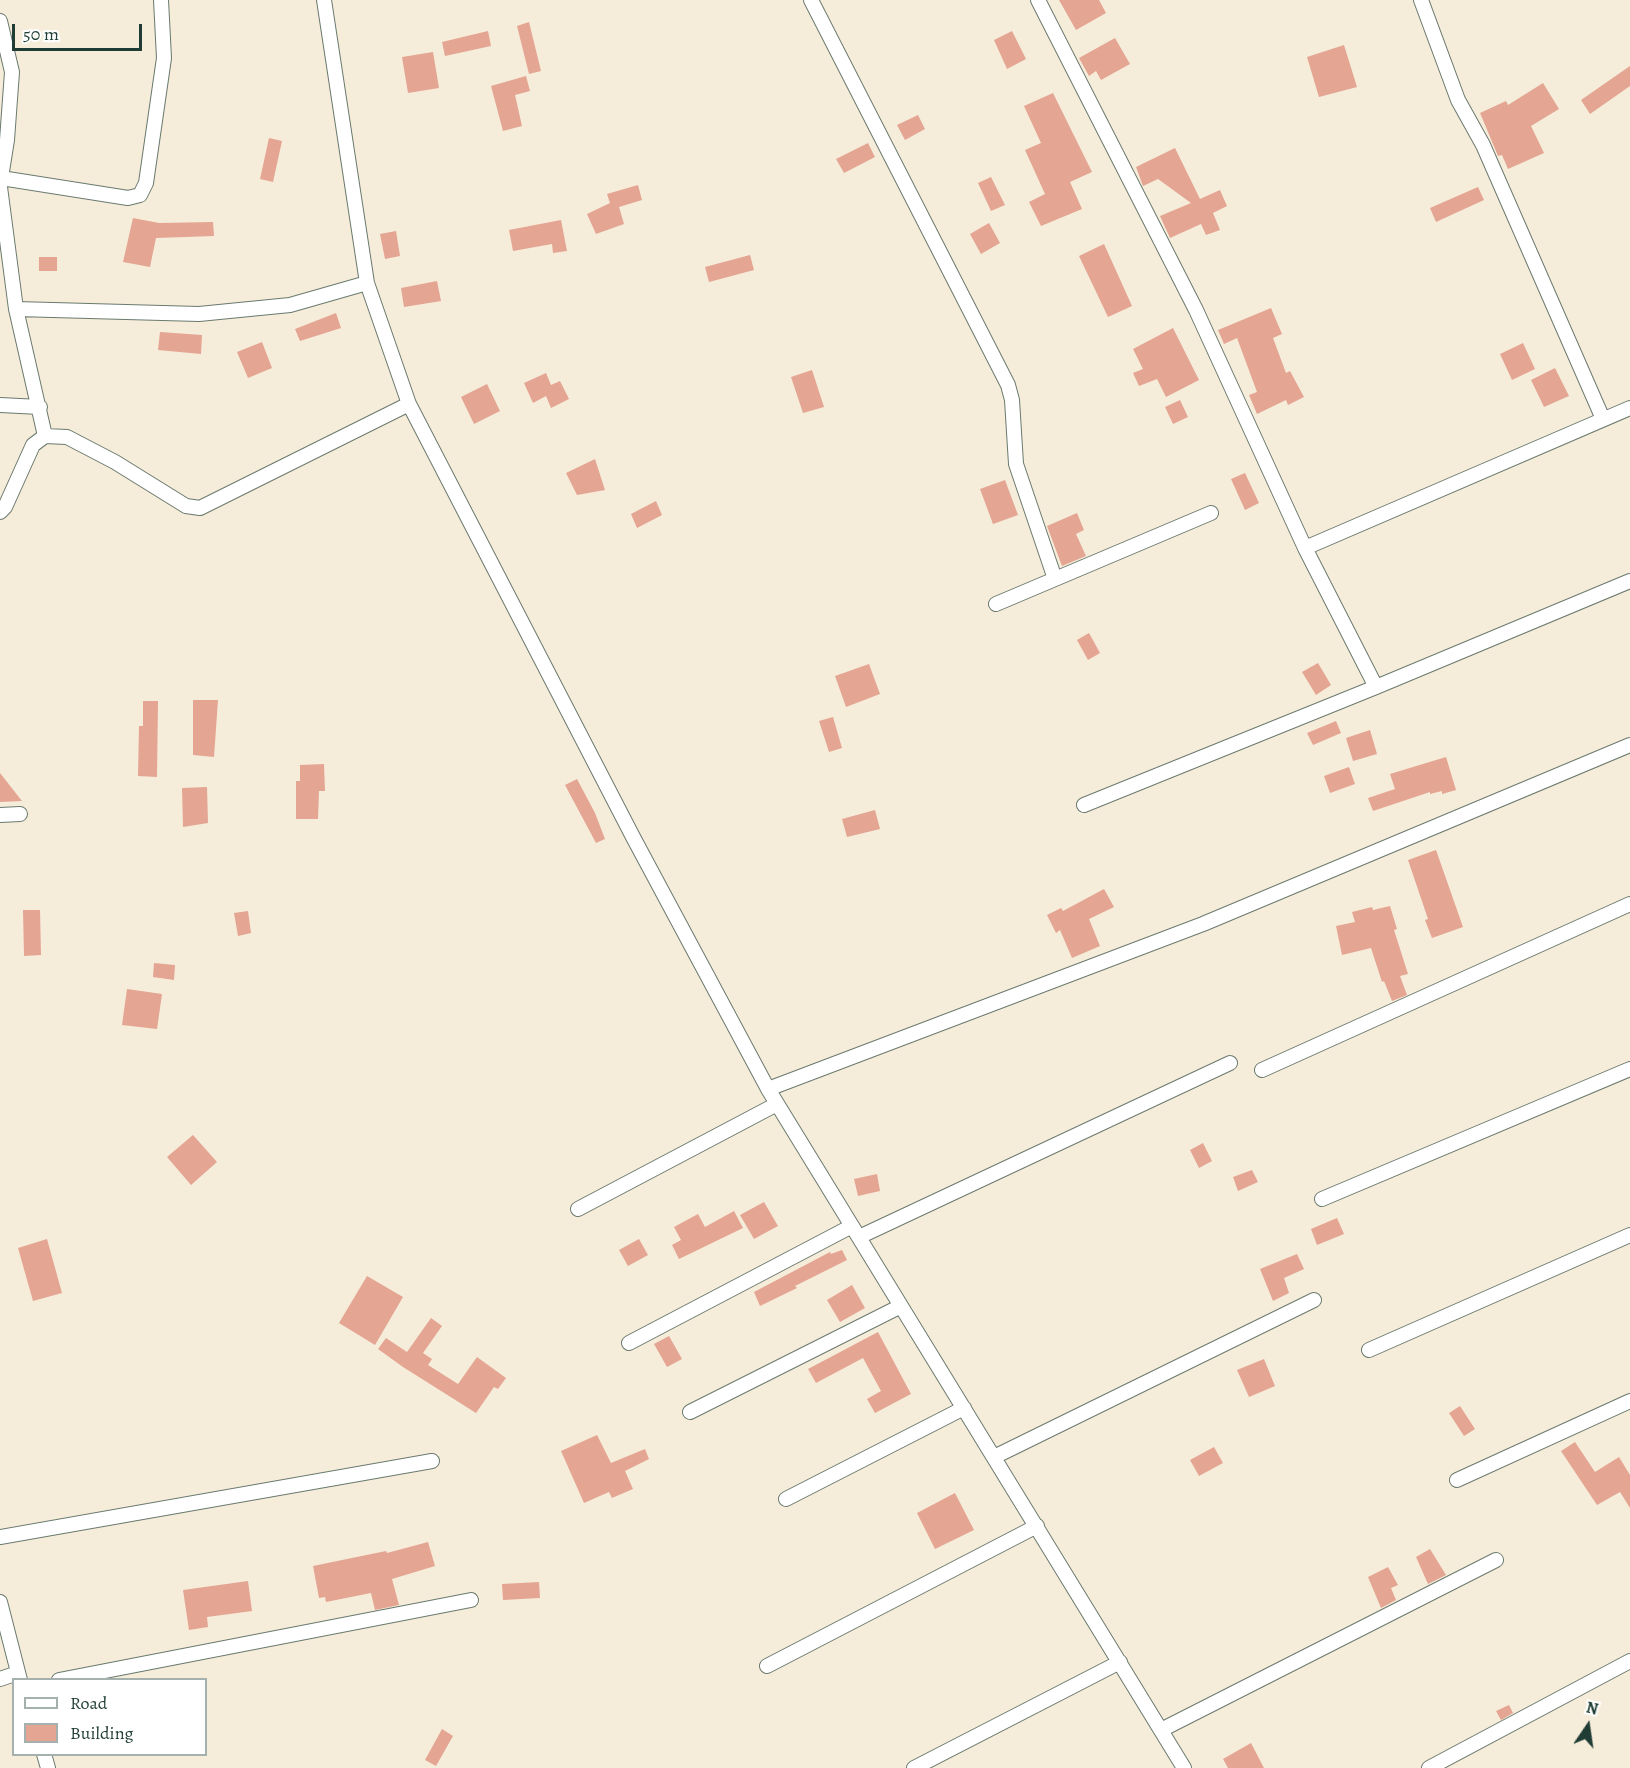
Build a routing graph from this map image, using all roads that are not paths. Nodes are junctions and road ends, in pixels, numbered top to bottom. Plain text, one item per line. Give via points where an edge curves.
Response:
1 (161, 0) edge
2 (324, 0) edge
3 (811, 0) edge
4 (1038, 0) edge
5 (1421, 0) edge
6 (0, 21) edge
7 (4, 120) edge
8 (0, 184) edge
9 (5, 266) edge
10 (367, 283) junction
11 (16, 309) junction
12 (409, 404) junction
13 (0, 405) edge
14 (40, 406) junction
15 (1630, 408) edge
16 (1603, 419) junction
17 (45, 436) junction
18 (0, 512) edge
19 (1211, 513) dead end
20 (1305, 548) junction
21 (1055, 579) junction
22 (1630, 581) edge
23 (996, 604) dead end
24 (1376, 687) junction
25 (1630, 745) edge
26 (1084, 805) dead end
27 (20, 814) dead end
28 (0, 815) edge
29 (1630, 904) edge
30 (1230, 1062) dead end
31 (1630, 1069) edge
32 (1263, 1070) dead end
33 (768, 1089) junction
34 (777, 1104) junction
35 (1322, 1199) dead end
36 (578, 1209) dead end
37 (856, 1232) junction
38 (1630, 1235) edge
39 (1314, 1300) dead end
40 (901, 1305) junction
41 (629, 1343) dead end
42 (1369, 1350) dead end
43 (1630, 1401) edge
44 (964, 1408) junction
45 (690, 1412) dead end
46 (994, 1457) junction
47 (432, 1461) dead end
48 (1457, 1480) dead end
49 (786, 1498) dead end
50 (1037, 1526) junction
51 (0, 1537) edge
52 (1496, 1560) dead end
53 (471, 1600) dead end
54 (0, 1602) edge
55 (1630, 1661) edge
56 (1120, 1662) junction
57 (767, 1666) dead end
58 (19, 1676) edge
59 (69, 1678) edge
60 (0, 1679) edge
61 (1161, 1730) junction
62 (914, 1768) edge
63 (1184, 1768) edge
64 (1429, 1768) edge

1 - 8 street via 164,58 146,183 140,195 128,198
2 - 10 street
3 - 21 street via 1008,385 1016,464
4 - 20 street via 1196,310
5 - 16 street via 1458,99 1483,145
6 - 7 street via 12,72
7 - 8 street
8 - 9 street
9 - 11 street
10 - 11 street via 290,305 199,314
10 - 12 street
11 - 14 street
12 - 17 street via 200,508 186,506 67,437
12 - 33 street
13 - 14 street
14 - 17 street
15 - 16 street
16 - 20 street
17 - 18 street via 33,446
19 - 21 street
20 - 24 street
21 - 23 street
22 - 24 street
24 - 26 street
25 - 33 street via 1203,924
27 - 28 street
29 - 32 street
30 - 37 street
31 - 35 street
33 - 34 street
34 - 36 street
34 - 37 street
37 - 40 street
37 - 41 street
38 - 42 street
39 - 46 street
40 - 44 street
40 - 45 street
43 - 48 street
44 - 46 street
44 - 49 street
46 - 50 street
47 - 51 street
50 - 56 street
50 - 57 street
52 - 61 street
53 - 59 street
54 - 58 street
55 - 64 street
56 - 61 street
56 - 62 street
58 - 60 street
61 - 63 street

